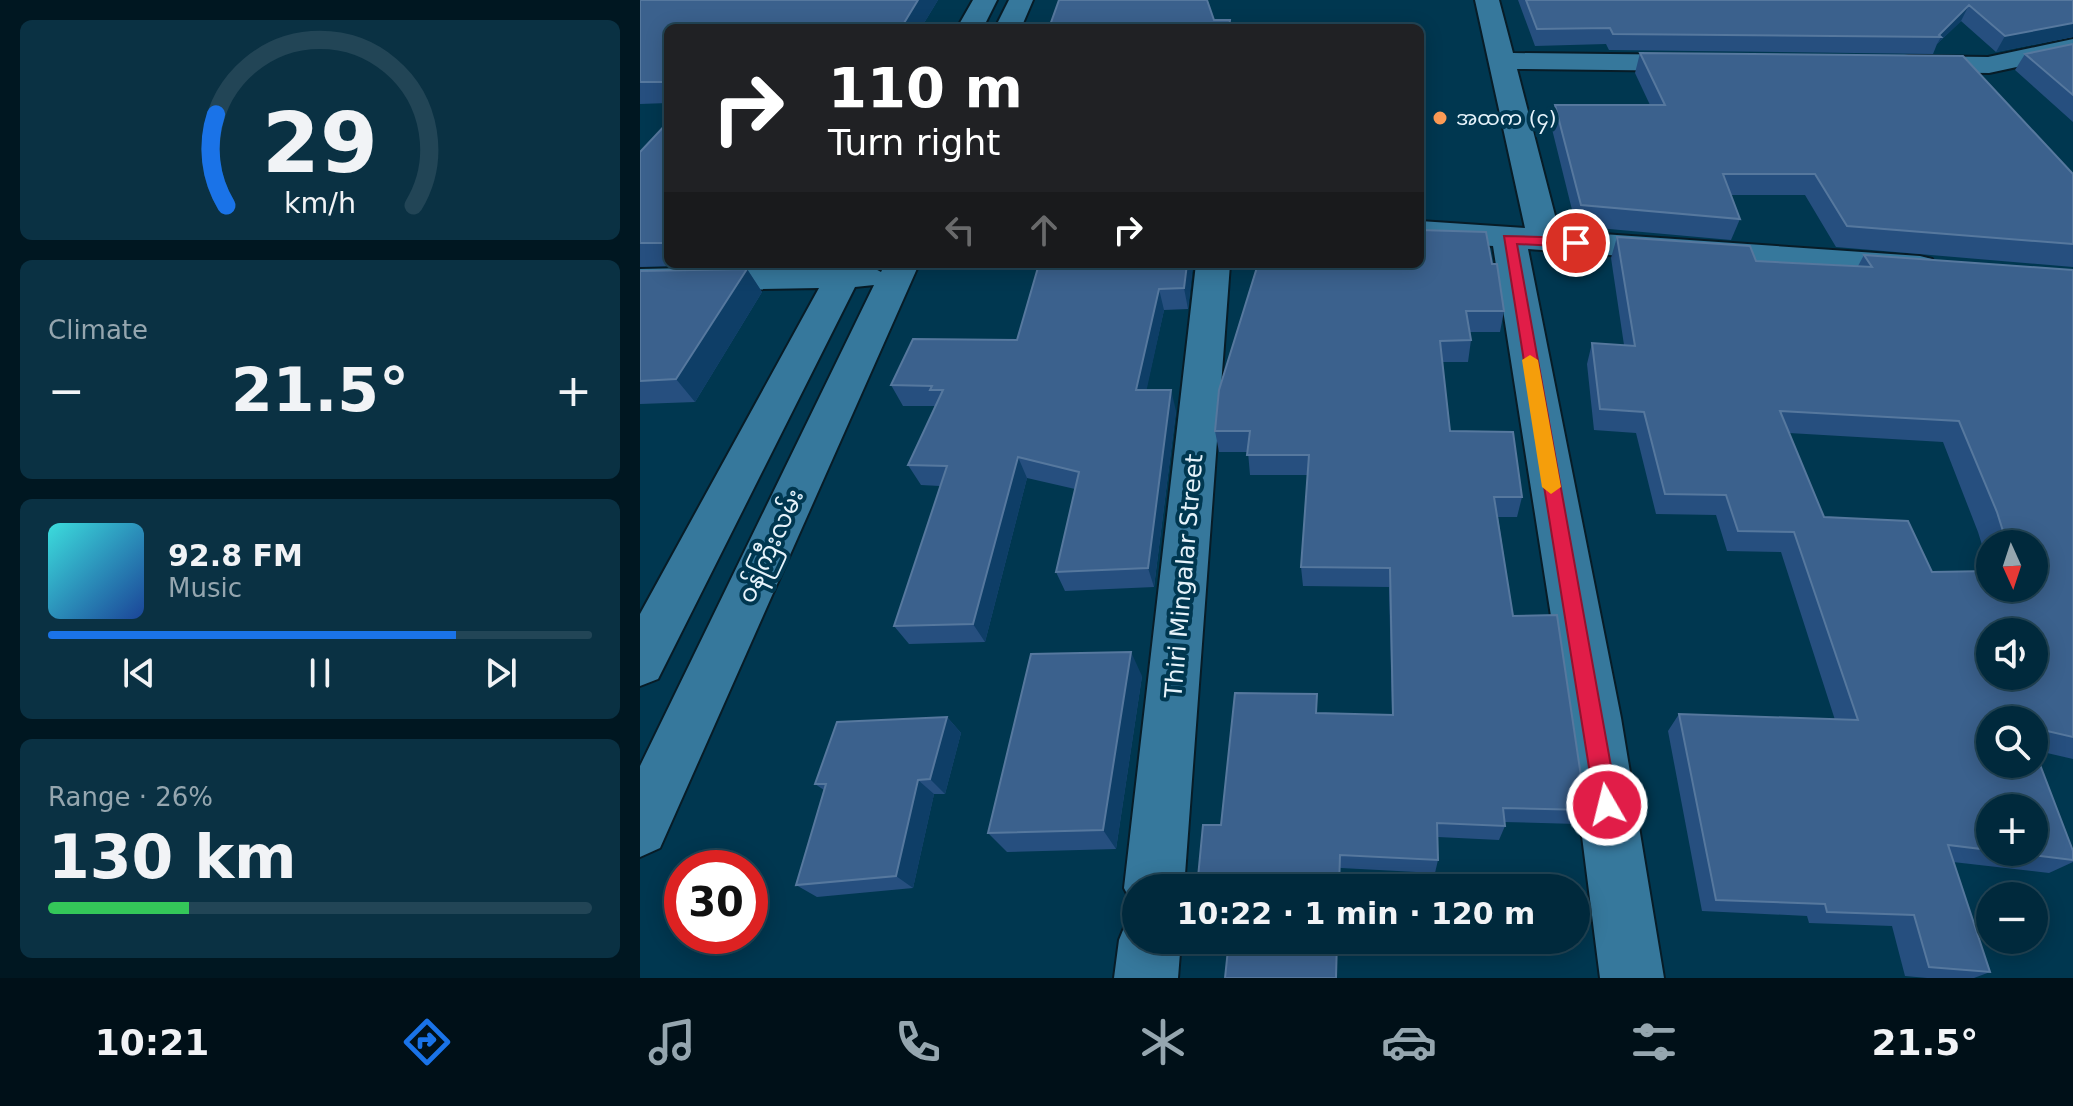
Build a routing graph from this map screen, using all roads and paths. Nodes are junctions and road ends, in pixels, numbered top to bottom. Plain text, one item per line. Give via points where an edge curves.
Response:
1 (985, 0) edge
2 (1021, 0) edge
3 (1487, 0) edge
4 (972, 24) edge
5 (1010, 24) edge
6 (2073, 47) edge
7 (1500, 61) junction
8 (1721, 63) edge
9 (1879, 64) edge
10 (1424, 231) edge
11 (1527, 240) junction
12 (1213, 268) edge
13 (1949, 269) edge
14 (899, 270) edge
15 (846, 271) edge
16 (640, 280) edge
17 (640, 663) edge
18 (640, 828) edge
19 (1155, 874) edge
20 (1149, 954) edge
21 (1146, 978) edge
22 (1632, 978) edge

1 - 4 street
2 - 5 street
3 - 7 street
6 - 9 street via 2023,55 1989,78
7 - 8 street
7 - 11 street
10 - 11 street
11 - 13 street
11 - 22 street
12 - 19 street, Thiri Mingalar Street
14 - 15 street
14 - 18 street, ဝန်ကြီးလမ်း
15 - 16 street
15 - 17 street
20 - 21 street

